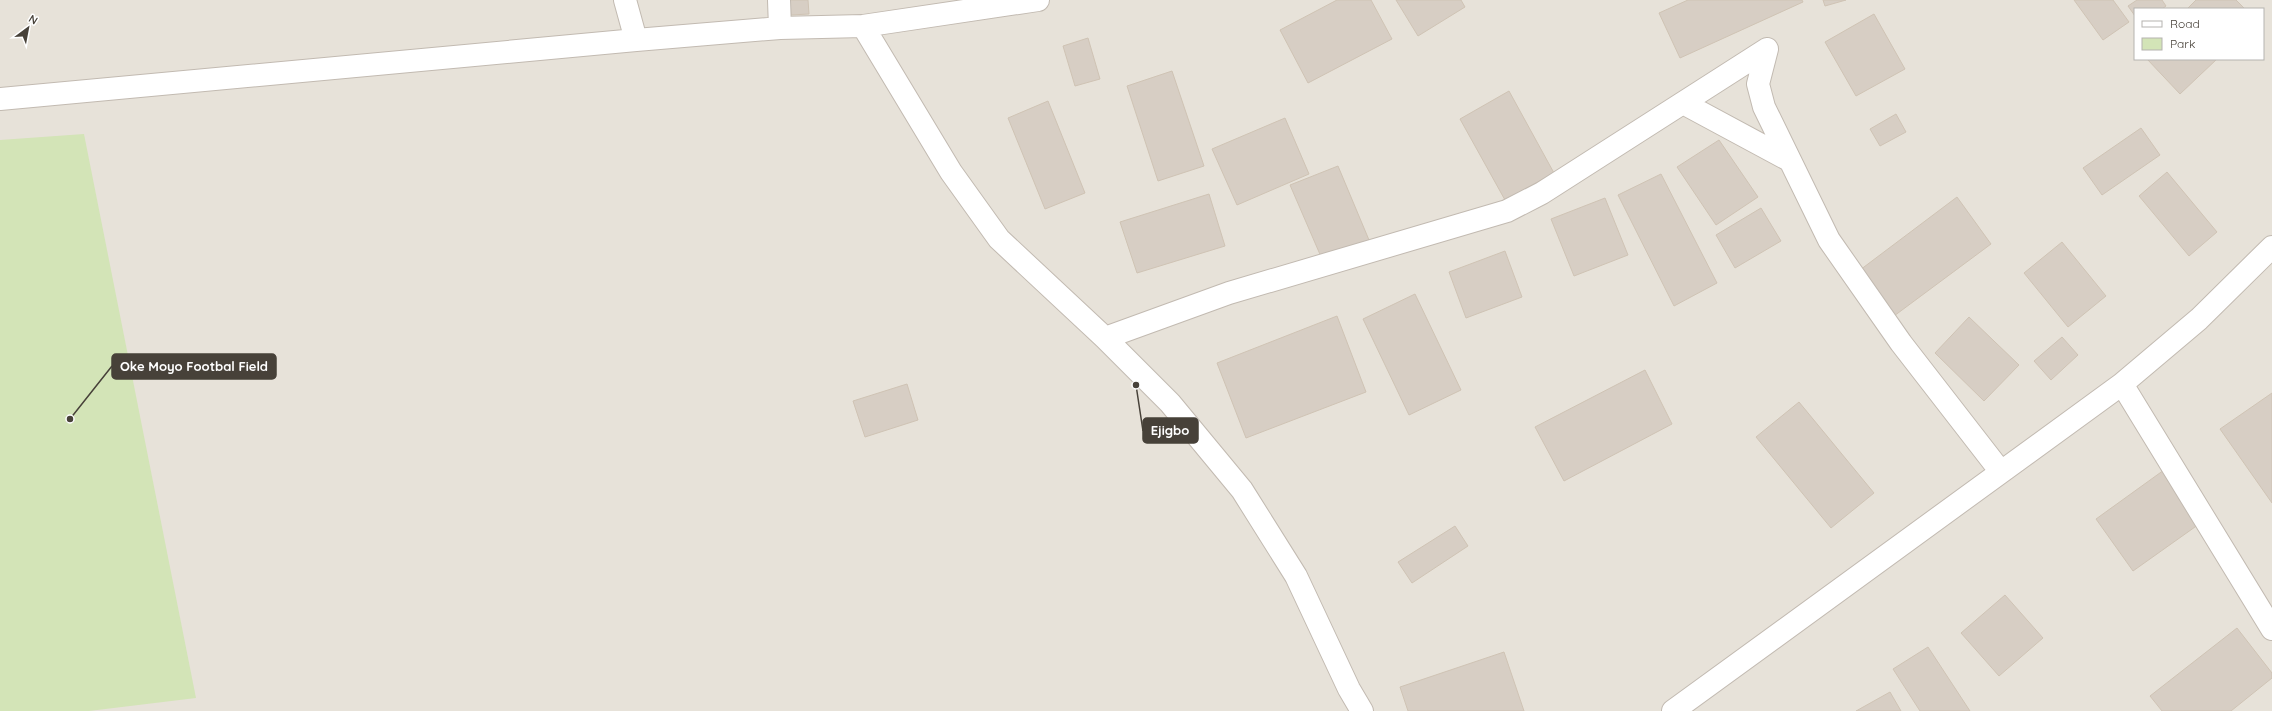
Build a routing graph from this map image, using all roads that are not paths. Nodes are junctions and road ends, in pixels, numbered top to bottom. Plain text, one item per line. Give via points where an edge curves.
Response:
1 (625, 0) edge
2 (779, 0) edge
3 (1038, 0) edge
4 (862, 26) junction
5 (780, 28) junction
6 (636, 40) junction
7 (0, 99) edge
8 (1683, 103) junction
9 (1789, 160) junction
10 (2272, 247) edge
11 (1105, 338) junction
12 (2122, 384) junction
13 (2001, 472) junction
14 (2272, 629) edge
15 (1362, 711) edge
16 (1674, 711) edge

1 - 6 street
2 - 5 street
3 - 4 street
4 - 5 street
4 - 11 street via 951,172 998,239
5 - 6 street
6 - 7 street
8 - 9 street
8 - 9 street via 1767,49 1758,84 1764,107
8 - 11 street via 1542,193 1507,211 1229,293
9 - 13 street via 1829,240 1901,343
10 - 12 street via 2199,319
11 - 15 street via 1170,403 1242,490 1296,576 1349,689
12 - 13 street
12 - 14 street
13 - 16 street

